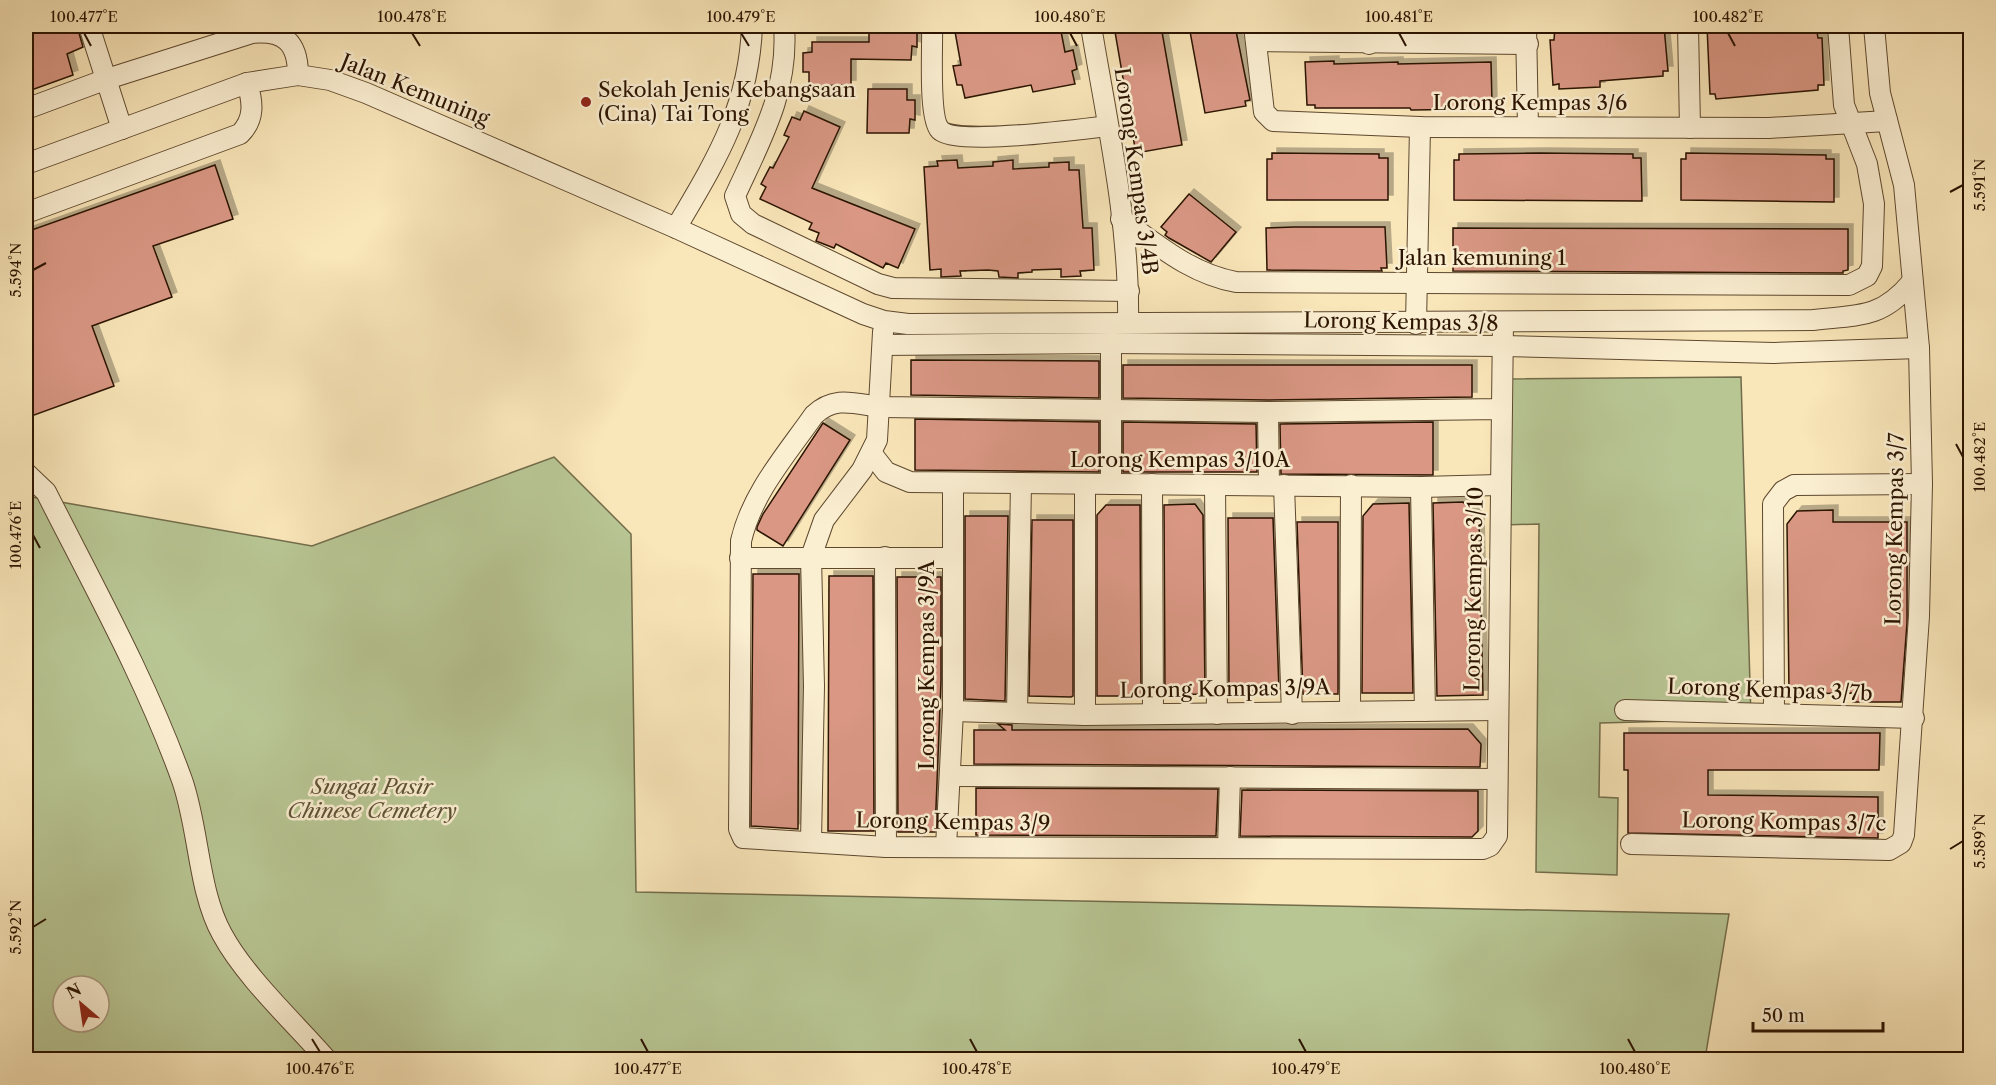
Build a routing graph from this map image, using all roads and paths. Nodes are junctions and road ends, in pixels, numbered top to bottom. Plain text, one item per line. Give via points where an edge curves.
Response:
1 (89, 26) edge
2 (752, 26) edge
3 (784, 26) edge
4 (932, 26) edge
5 (1091, 26) edge
6 (1688, 26) edge
7 (1838, 26) edge
8 (1874, 26) edge
9 (1255, 33) edge
10 (1369, 35) edge
11 (1527, 35) edge
12 (298, 75) junction
13 (107, 79) junction
14 (247, 83) junction
15 (26, 109) edge
16 (1887, 121) junction
17 (1852, 122) junction
18 (1108, 126) junction
19 (1420, 127) junction
20 (1528, 127) junction
21 (1690, 128) junction
22 (122, 129) junction
23 (26, 164) edge
24 (26, 210) edge
25 (1121, 219) junction
26 (676, 228) junction
27 (1416, 281) junction
28 (1911, 283) junction
29 (1128, 291) junction
30 (884, 321) junction
31 (1503, 322) junction
32 (1128, 323) junction
33 (1416, 324) junction
34 (1111, 343) junction
35 (883, 345) junction
36 (1502, 346) junction
37 (1919, 348) junction
38 (881, 407) junction
39 (1500, 409) junction
40 (1111, 410) junction
41 (1268, 412) junction
42 (867, 462) junction
43 (26, 473) edge
44 (953, 483) junction
45 (1021, 483) junction
46 (1085, 484) junction
47 (1111, 484) junction
48 (1152, 484) junction
49 (1922, 484) junction
50 (1215, 485) junction
51 (1276, 485) junction
52 (1351, 485) junction
53 (1499, 485) junction
54 (1421, 487) junction
55 (811, 557) junction
56 (885, 557) junction
57 (740, 558) junction
58 (952, 558) junction
59 (1497, 710) junction
60 (1625, 710) dead end
61 (952, 711) junction
62 (1350, 711) junction
63 (1425, 711) junction
64 (1017, 713) junction
65 (1774, 713) junction
66 (1153, 714) junction
67 (1217, 714) junction
68 (1292, 714) junction
69 (1085, 715) junction
70 (1914, 718) junction
71 (1910, 775) joint
72 (950, 776) junction
73 (1230, 777) junction
74 (1497, 779) junction
75 (811, 842) junction
76 (1631, 844) dead end
77 (946, 846) junction
78 (886, 847) junction
79 (1228, 847) junction
80 (1484, 849) joint
81 (327, 1059) edge

1 - 13 street
2 - 26 street via 748,66 737,111 722,150
3 - 29 street via 779,96 735,196 741,214 753,224 893,288
4 - 18 street via 934,116 940,129 953,136 992,137
5 - 18 street, Lorong Kempas 3/4B
6 - 21 street
7 - 17 street via 1840,82
8 - 16 street, Lorong Kempas 3/7 via 1876,70
9 - 10 street
9 - 19 street, Lorong Kempas 3/6 via 1264,112 1273,121
10 - 11 street
11 - 20 street
12 - 13 street via 295,50 287,39 270,31 252,33
12 - 14 street, Jalan Kemuning
12 - 26 street, Jalan Kemuning via 330,80 366,93
13 - 15 street
13 - 22 street
14 - 22 street, Jalan Kemuning
14 - 24 street via 251,120 240,134
16 - 17 street, Lorong Kempas 3/6
16 - 28 street, Lorong Kempas 3/7 via 1904,185
17 - 21 street, Lorong Kempas 3/6
17 - 27 street, Jalan kemuning 1 via 1867,164 1874,204 1872,266 1867,276 1850,285
18 - 25 street, Lorong Kempas 3/4B
19 - 20 street, Lorong Kempas 3/6
19 - 27 street
20 - 21 street, Lorong Kempas 3/6
22 - 23 street, Jalan Kemuning
25 - 27 street, Jalan kemuning 1 via 1211,278 1236,282
25 - 29 street, Lorong Kempas 3/4B
26 - 30 street, Jalan Kemuning
27 - 33 street
28 - 31 street, Jalan Kemuning via 1887,308 1813,320
28 - 37 street, Lorong Kempas 3/7
29 - 32 street, Lorong Kempas 3/4B
30 - 32 street, Jalan Kemuning
30 - 35 street
31 - 33 street, Jalan Kemuning
31 - 36 street, Lorong Kempas 3/10
32 - 33 street, Jalan Kemuning
34 - 35 street, Lorong Kempas 3/8
34 - 36 street, Lorong Kempas 3/8
34 - 40 street
35 - 38 street
36 - 37 street, Lorong Kempas 3/8 via 1774,353
36 - 39 street, Lorong Kempas 3/10
37 - 49 street, Lorong Kempas 3/7
38 - 40 street
38 - 42 street via 880,426
38 - 57 street via 837,401 824,405 814,415 747,517
39 - 41 street
39 - 53 street, Lorong Kempas 3/10
40 - 41 street
40 - 47 street
41 - 51 street
42 - 44 street, Lorong Kempas 3/10A via 910,482
42 - 55 street via 824,520
43 - 81 street via 46,492 163,730 195,820 210,904 221,933 241,962
44 - 45 street, Lorong Kempas 3/10A
44 - 58 street, Lorong Kempas 3/9A
45 - 46 street, Lorong Kempas 3/10A
45 - 64 street
46 - 47 street, Lorong Kempas 3/10A
46 - 69 street
47 - 48 street, Lorong Kempas 3/10A
48 - 50 street, Lorong Kempas 3/10A
48 - 66 street
49 - 65 street via 1794,485 1776,498
49 - 70 street, Lorong Kempas 3/7
50 - 51 street, Lorong Kempas 3/10A
50 - 67 street
51 - 52 street, Lorong Kempas 3/10A
51 - 68 street
52 - 54 street, Lorong Kempas 3/10A
52 - 62 street
53 - 54 street, Lorong Kempas 3/10A
53 - 59 street, Lorong Kempas 3/10
54 - 63 street
55 - 56 street
55 - 57 street
55 - 75 street
56 - 58 street
56 - 78 street
57 - 75 street, Lorong Kempas 3/9 via 742,838
58 - 61 street, Lorong Kempas 3/9A
59 - 63 street, Lorong Kompas 3/9A
59 - 74 street, Lorong Kempas 3/10
60 - 65 street, Lorong Kempas 3/7b
61 - 64 street, Lorong Kompas 3/9A
61 - 72 street, Lorong Kempas 3/9A
62 - 63 street, Lorong Kompas 3/9A
62 - 68 street, Lorong Kompas 3/9A
64 - 69 street, Lorong Kompas 3/9A
65 - 70 street, Lorong Kempas 3/7b
66 - 67 street, Lorong Kompas 3/9A
66 - 69 street, Lorong Kompas 3/9A
67 - 68 street, Lorong Kompas 3/9A
70 - 71 street, Lorong Kempas 3/7
71 - 76 street, Lorong Kompas 3/7c via 1904,835 1901,843 1889,850
72 - 73 street
72 - 77 street, Lorong Kempas 3/9A
73 - 74 street
73 - 79 street
74 - 80 street, Lorong Kempas 3/10 via 1497,836
75 - 78 street, Lorong Kempas 3/9
77 - 78 street, Lorong Kempas 3/9
77 - 79 street, Lorong Kempas 3/9
79 - 80 street, Lorong Kempas 3/9

